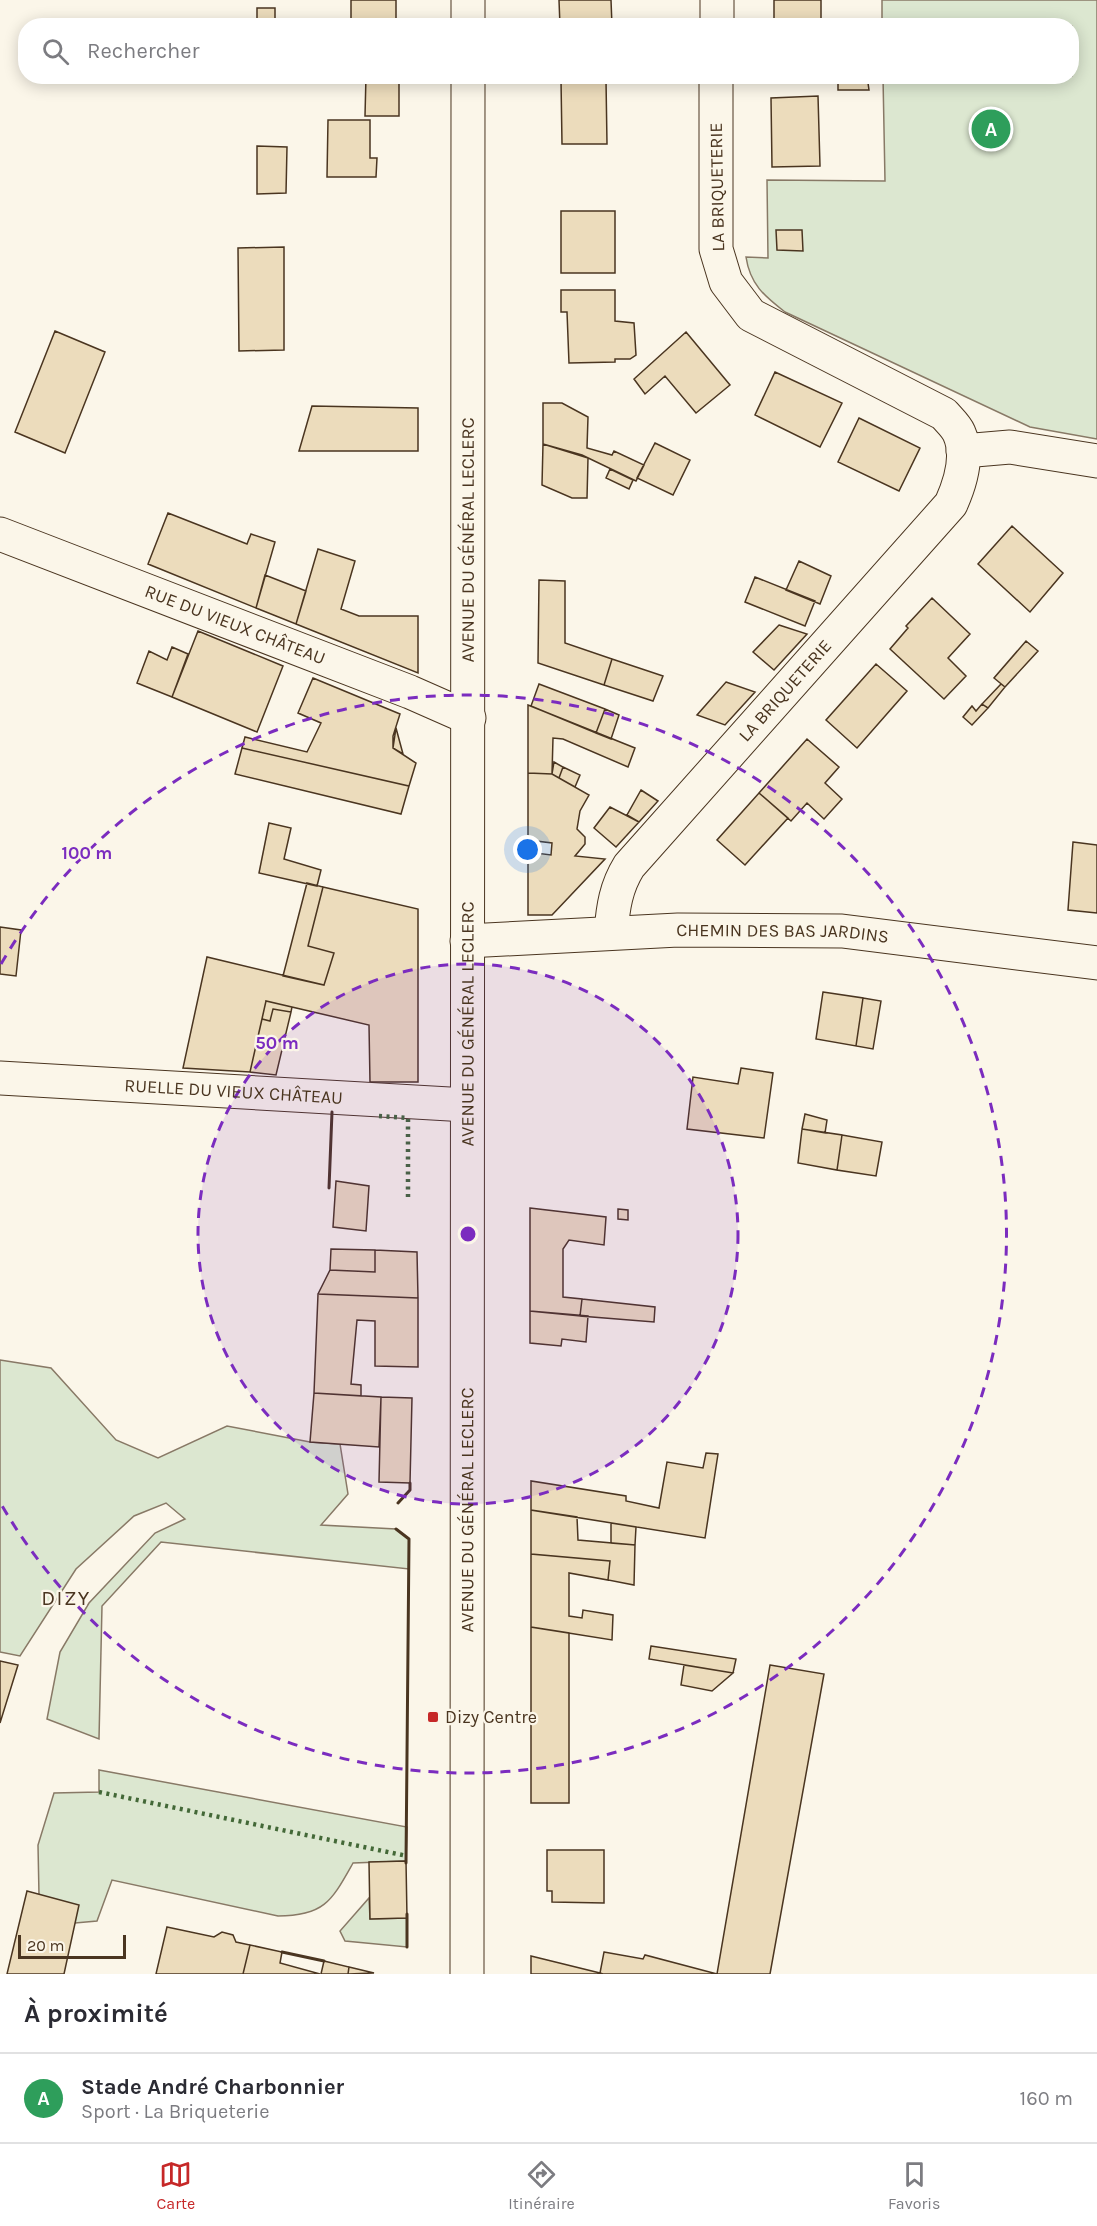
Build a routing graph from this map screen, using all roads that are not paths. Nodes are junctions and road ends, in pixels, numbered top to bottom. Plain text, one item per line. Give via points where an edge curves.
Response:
1 (468, 0) edge
2 (717, 0) edge
3 (468, 18) edge
4 (717, 18) edge
5 (468, 84) edge
6 (716, 84) edge
7 (963, 452) junction
8 (1097, 461) edge
9 (0, 534) edge
10 (469, 718) junction
11 (611, 932) junction
12 (467, 941) junction
13 (1097, 963) edge
14 (0, 1078) edge
15 (467, 1105) junction
16 (467, 1974) edge

1 - 3 street
2 - 4 street
5 - 10 street, AVENUE DU GÉNÉRAL LECLERC
6 - 7 street, LA BRIQUETERIE via 716,249 726,282 752,315 944,414 959,433
7 - 8 street via 1010,447
7 - 11 street, LA BRIQUETERIE via 960,484 951,504 629,866 614,903
9 - 10 street, RUE DU VIEUX CHÂTEAU
10 - 12 street, AVENUE DU GÉNÉRAL LECLERC
11 - 12 street, CHEMIN DES BAS JARDINS
11 - 13 street, CHEMIN DES BAS JARDINS via 843,931
12 - 15 street, AVENUE DU GÉNÉRAL LECLERC
14 - 15 street, RUELLE DU VIEUX CHÂTEAU
15 - 16 street, AVENUE DU GÉNÉRAL LECLERC

